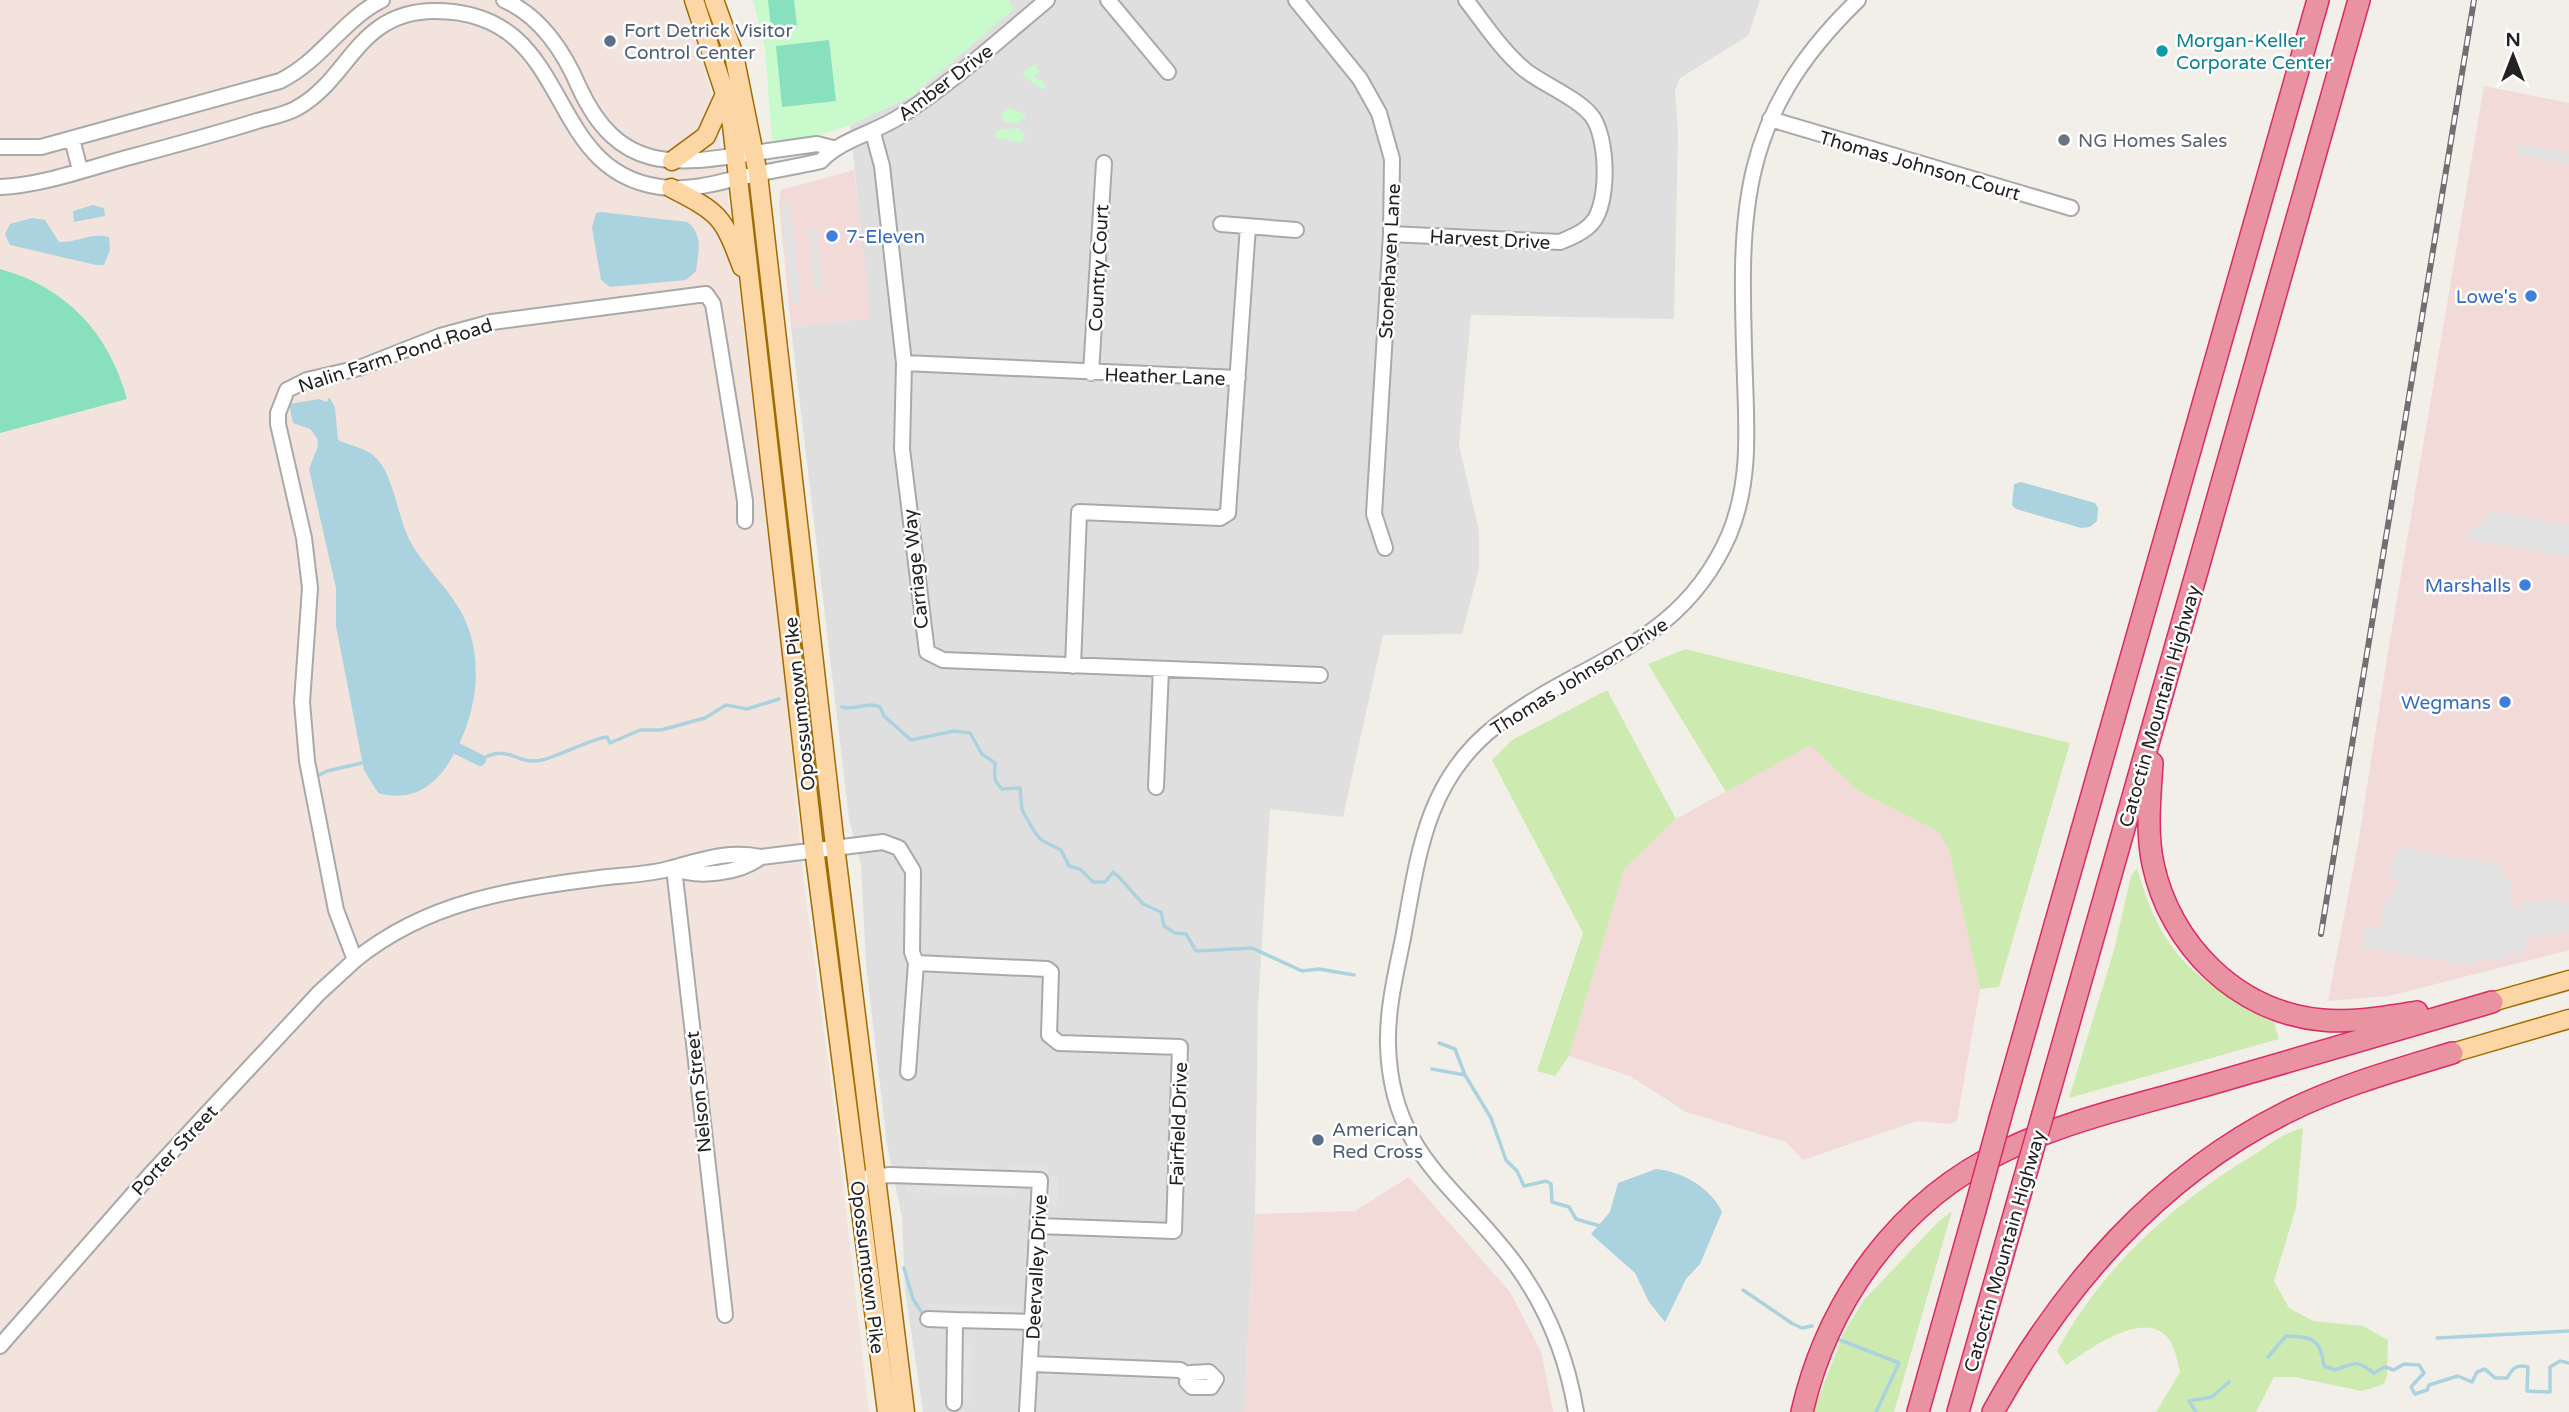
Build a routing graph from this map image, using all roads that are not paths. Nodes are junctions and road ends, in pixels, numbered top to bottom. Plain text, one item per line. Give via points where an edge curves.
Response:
1 (382, 0) edge
2 (504, 0) edge
3 (694, 0) edge
4 (714, 0) edge
5 (1047, 0) edge
6 (1108, 0) edge
7 (1296, 0) edge
8 (1466, 0) edge
9 (1858, 0) edge
10 (2318, 0) edge
11 (2360, 0) edge
12 (569, 65) junction
13 (1168, 72) dead end
14 (542, 78) junction
15 (725, 94) junction
16 (1770, 119) junction
17 (873, 133) junction
18 (72, 139) junction
19 (0, 147) edge
20 (833, 148) junction
21 (754, 153) junction
22 (736, 157) junction
23 (672, 161) junction
24 (1104, 163) dead end
25 (80, 170) junction
26 (758, 174) junction
27 (738, 178) junction
28 (0, 187) edge
29 (671, 188) junction
30 (2071, 208) dead end
31 (1221, 224) dead end
32 (1248, 226) junction
33 (1296, 230) dead end
34 (1391, 234) junction
35 (752, 295) junction
36 (904, 363) junction
37 (1091, 373) junction
38 (1238, 378) junction
39 (745, 521) dead end
40 (1385, 548) dead end
41 (1073, 666) junction
42 (1161, 669) junction
43 (1320, 674) dead end
44 (2154, 727) junction
45 (1156, 787) dead end
46 (835, 846) junction
47 (814, 848) junction
48 (674, 868) junction
49 (355, 960) junction
50 (916, 963) junction
51 (2569, 980) edge
52 (2492, 1002) junction
53 (2569, 1019) edge
54 (2452, 1053) joint
55 (908, 1072) dead end
56 (875, 1176) junction
57 (857, 1179) junction
58 (1038, 1226) junction
59 (725, 1315) dead end
60 (928, 1319) dead end
61 (955, 1320) junction
62 (1034, 1322) junction
63 (0, 1346) edge
64 (1032, 1364) junction
65 (1188, 1375) dead end
66 (954, 1404) dead end
67 (887, 1412) edge
68 (905, 1412) edge
69 (1027, 1412) edge
70 (1576, 1412) edge
71 (1802, 1412) edge
72 (1918, 1412) edge
73 (1958, 1412) edge
74 (1993, 1412) edge

1 - 18 street via 359,12 312,61 280,80
2 - 12 street, Amber Drive via 549,35
3 - 15 main road, Opossumtown Pike
4 - 21 main road, Opossumtown Pike via 734,55
5 - 17 street, Amber Drive via 939,90
6 - 13 street
7 - 34 street, Stonehaven Lane via 1360,79 1379,113 1392,159
8 - 34 street, Harvest Drive via 1524,69 1591,114 1605,154 1601,205 1593,222 1560,242
9 - 16 street, Thomas Johnson Drive via 1802,61
10 - 72 highway, Catoctin Mountain Highway, bridge
11 - 44 highway, Catoctin Mountain Highway
12 - 14 street
12 - 23 street, Amber Drive via 595,118 636,152
14 - 25 street, Amber Drive via 519,39 490,20 447,11 406,15 371,34 325,86 294,110
14 - 29 street, Amber Drive via 594,153 622,174
15 - 22 main road, Opossumtown Pike
15 - 23 main road via 706,136
16 - 30 street, Thomas Johnson Court
16 - 70 street, Thomas Johnson Drive via 1757,151 1747,199 1742,254 1745,474 1729,535 1707,575 1671,618 1496,726 1450,777 1422,836 1389,1015 1391,1077 1404,1125 1432,1170 1528,1282 1559,1347
17 - 20 street, Amber Drive
17 - 36 street, Carriage Way via 882,166
18 - 19 street via 41,147
18 - 25 street
20 - 21 street, Amber Drive via 817,144
20 - 26 street, Amber Drive via 821,161
21 - 22 street, Amber Drive
21 - 26 main road, Opossumtown Pike
22 - 23 street, Amber Drive
22 - 27 main road, Opossumtown Pike
24 - 37 street, Country Court
25 - 28 street, Amber Drive
26 - 27 street, Amber Drive
26 - 46 main road, Opossumtown Pike
27 - 29 street, Amber Drive via 718,185
27 - 35 main road, Opossumtown Pike
29 - 35 main road via 705,205 723,221
31 - 32 street
32 - 33 street
32 - 38 street
34 - 40 street, Stonehaven Lane via 1374,514
35 - 47 main road, Opossumtown Pike
36 - 37 street, Heather Lane
36 - 41 street, Carriage Way via 902,449 927,652 937,660
37 - 38 street, Heather Lane
38 - 41 street, Heather Lane via 1230,508 1225,517 1079,513
39 - 49 street, Nalin Farm Pond Road via 713,304 706,294 465,328 288,390 278,424 304,538 310,588 302,702 307,761 336,910
41 - 42 street, Carriage Way
42 - 43 street, Carriage Way
42 - 45 street
44 - 52 highway via 2150,839 2159,886 2190,946 2223,979 2260,1003 2321,1020
44 - 73 highway, Catoctin Mountain Highway, bridge
46 - 47 street
46 - 50 street via 883,842 899,848 907,859 913,871 912,951
46 - 56 main road, Opossumtown Pike
47 - 48 street via 761,857 748,867 717,872 685,874
47 - 57 main road, Opossumtown Pike
48 - 49 street via 479,897 398,930
48 - 59 street, Nelson Street
49 - 63 street, Porter Street via 149,1176
50 - 55 street
50 - 58 street, Fairfield Drive via 1047,969 1051,972 1049,1035 1059,1043 1180,1047 1174,1231
51 - 52 main road
52 - 71 highway via 2068,1126 1978,1164 1915,1212 1860,1275 1821,1349
53 - 54 main road
54 - 74 highway via 2355,1083 2286,1112 2169,1189 2073,1290
56 - 57 street, Deervalley Drive
56 - 58 street, Deervalley Drive via 1040,1180
56 - 68 main road, Opossumtown Pike
57 - 67 main road, Opossumtown Pike
58 - 62 street, Deervalley Drive
60 - 61 street
61 - 62 street
61 - 66 street
62 - 64 street, Deervalley Drive
64 - 65 street via 1180,1370
64 - 69 street, Deervalley Drive

